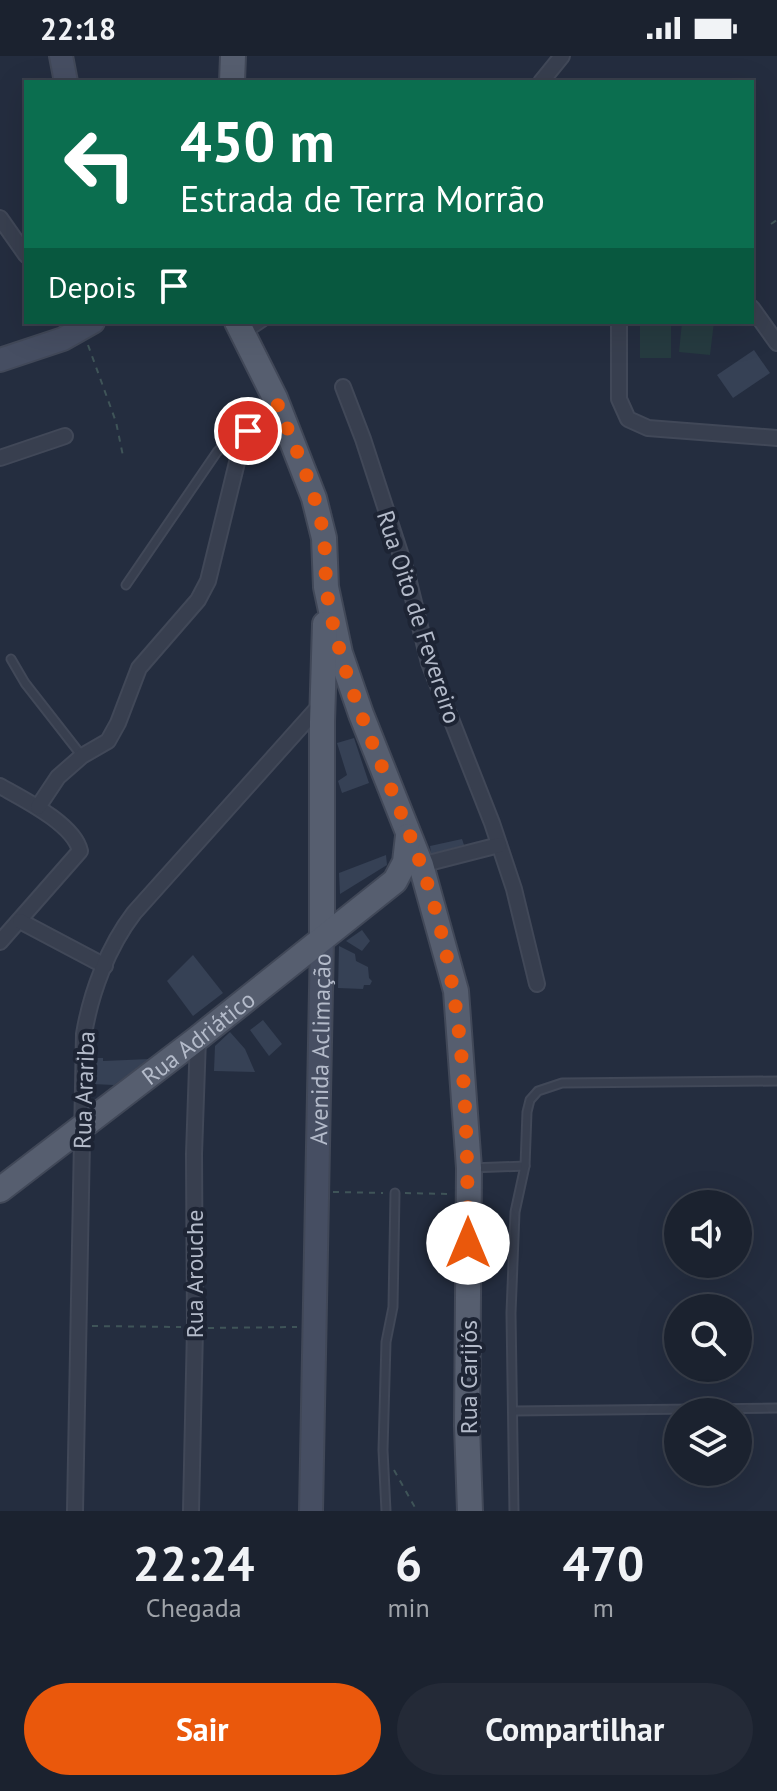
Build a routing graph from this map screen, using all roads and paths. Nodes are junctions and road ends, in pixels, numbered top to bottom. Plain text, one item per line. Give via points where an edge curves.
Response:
1 (61, 56) edge
2 (219, 56) edge
3 (233, 56) edge
4 (562, 56) edge
5 (66, 80) edge
6 (218, 80) edge
7 (232, 80) edge
8 (543, 80) edge
9 (0, 218) edge
10 (777, 220) edge
11 (771, 224) dead end
12 (24, 252) edge
13 (754, 311) edge
14 (619, 324) edge
15 (88, 326) edge
16 (249, 326) edge
17 (777, 343) edge
18 (0, 360) edge
19 (343, 387) dead end
20 (275, 398) junction
21 (248, 431) junction
22 (65, 436) dead end
23 (777, 438) edge
24 (123, 456) dead end
25 (0, 458) edge
26 (126, 585) dead end
27 (326, 587) junction
28 (11, 659) dead end
29 (322, 712) junction
30 (361, 714) junction
31 (82, 756) junction
32 (0, 786) edge
33 (38, 807) junction
34 (409, 834) junction
35 (499, 845) junction
36 (421, 865) junction
37 (395, 881) junction
38 (433, 904) junction
39 (20, 921) junction
40 (322, 938) junction
41 (0, 942) edge
42 (105, 966) junction
43 (537, 984) dead end
44 (198, 1038) junction
45 (777, 1081) edge
46 (81, 1128) junction
47 (525, 1166) junction
48 (469, 1168) junction
49 (0, 1190) edge
50 (395, 1193) dead end
51 (777, 1408) edge
52 (513, 1411) junction
53 (383, 1450) junction
54 (75, 1511) edge
55 (191, 1511) edge
56 (311, 1511) edge
57 (386, 1511) edge
58 (417, 1511) edge
59 (470, 1511) edge
60 (514, 1511) edge

1 - 5 street
2 - 6 main road
3 - 7 main road
4 - 8 street
9 - 12 street
10 - 11 path
13 - 17 street
14 - 23 street via 619,399 628,419 696,437
15 - 18 street
15 - 24 path
16 - 20 main road, Rua Carijós
19 - 35 street, Rua Oito de Fevereiro via 407,574 429,663
20 - 21 street
20 - 27 main road, Rua Carijós via 320,517
21 - 26 lane via 217,452
21 - 31 street via 208,581 139,668 108,741
22 - 25 street
27 - 29 main road, Avenida Aclimação
27 - 30 main road, Rua Carijós via 340,653
28 - 31 lane
29 - 30 main road
29 - 40 main road, Avenida Aclimação
29 - 42 street, Rua Arariba via 134,913
30 - 34 main road, Rua Carijós
31 - 33 street via 58,777
32 - 33 street
33 - 39 street via 79,845 80,854
34 - 36 main road, Rua Carijós
34 - 37 main road via 405,862
35 - 36 street
35 - 43 street, Rua Oito de Fevereiro
36 - 38 main road, Rua Carijós
37 - 38 main road via 415,885
37 - 40 main road, Rua Adriático
38 - 48 main road, Rua Carijós via 456,991
39 - 41 street
39 - 42 street
40 - 44 main road, Rua Adriático
40 - 56 street, Avenida Aclimação
42 - 46 street, Rua Arariba via 84,1034
44 - 46 main road, Rua Adriático
44 - 55 street, Rua Arouche
45 - 47 lane via 551,1086 530,1100
46 - 49 main road, Rua Adriático
46 - 54 street, Rua Arariba
47 - 48 lane
47 - 52 lane via 515,1212
48 - 59 main road, Rua Carijós
50 - 53 lane
51 - 52 lane
52 - 60 lane
53 - 57 lane
53 - 58 path

